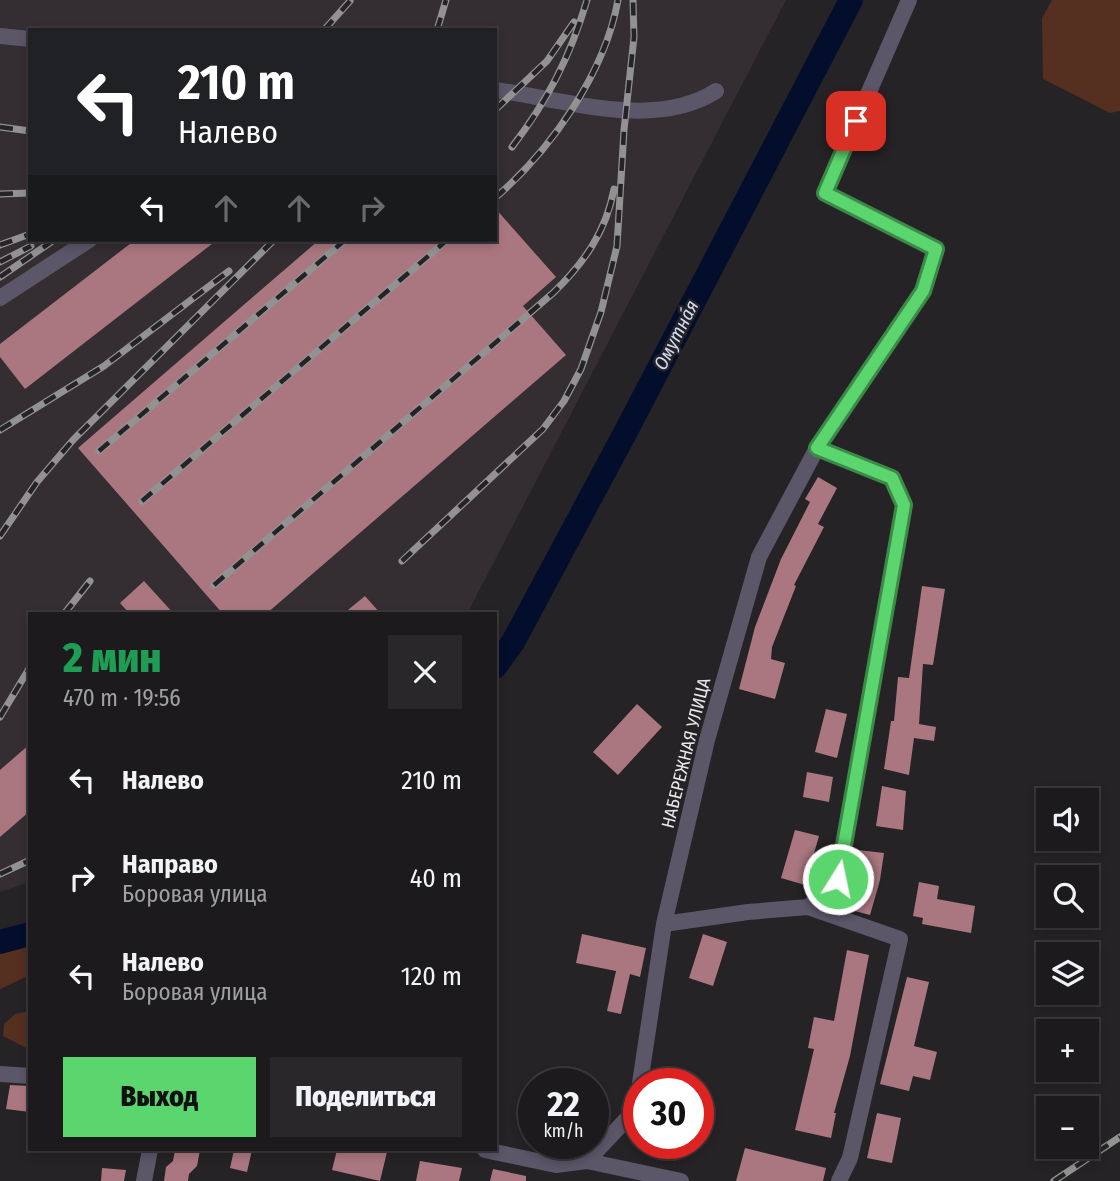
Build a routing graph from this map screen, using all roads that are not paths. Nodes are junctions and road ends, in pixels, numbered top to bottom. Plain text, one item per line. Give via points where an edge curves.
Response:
1 (909, 0) edge
2 (0, 36) edge
3 (28, 39) edge
4 (497, 90) edge
5 (716, 91) dead end
6 (86, 242) edge
7 (0, 299) edge
8 (817, 448) junction
9 (808, 907) junction
10 (664, 924) junction
11 (642, 1068) edge
12 (0, 1074) edge
13 (28, 1076) edge
14 (623, 1123) edge
15 (150, 1151) edge
16 (490, 1151) edge
17 (587, 1161) junction
18 (144, 1181) edge
19 (681, 1181) edge
20 (839, 1181) edge

1 - 8 street, НАБЕРЕЖНАЯ УЛИЦА via 825,193 936,249 923,291
2 - 3 street
4 - 5 street via 645,111 689,105
6 - 7 street
8 - 9 street via 892,478 904,505 838,879
8 - 10 street, НАБЕРЕЖНАЯ УЛИЦА via 759,557 707,740
9 - 10 street
9 - 20 street via 900,939 850,1158
10 - 11 street, НАБЕРЕЖНАЯ УЛИЦА
12 - 13 street
14 - 17 street
15 - 18 street
16 - 17 street via 556,1165
17 - 19 street

